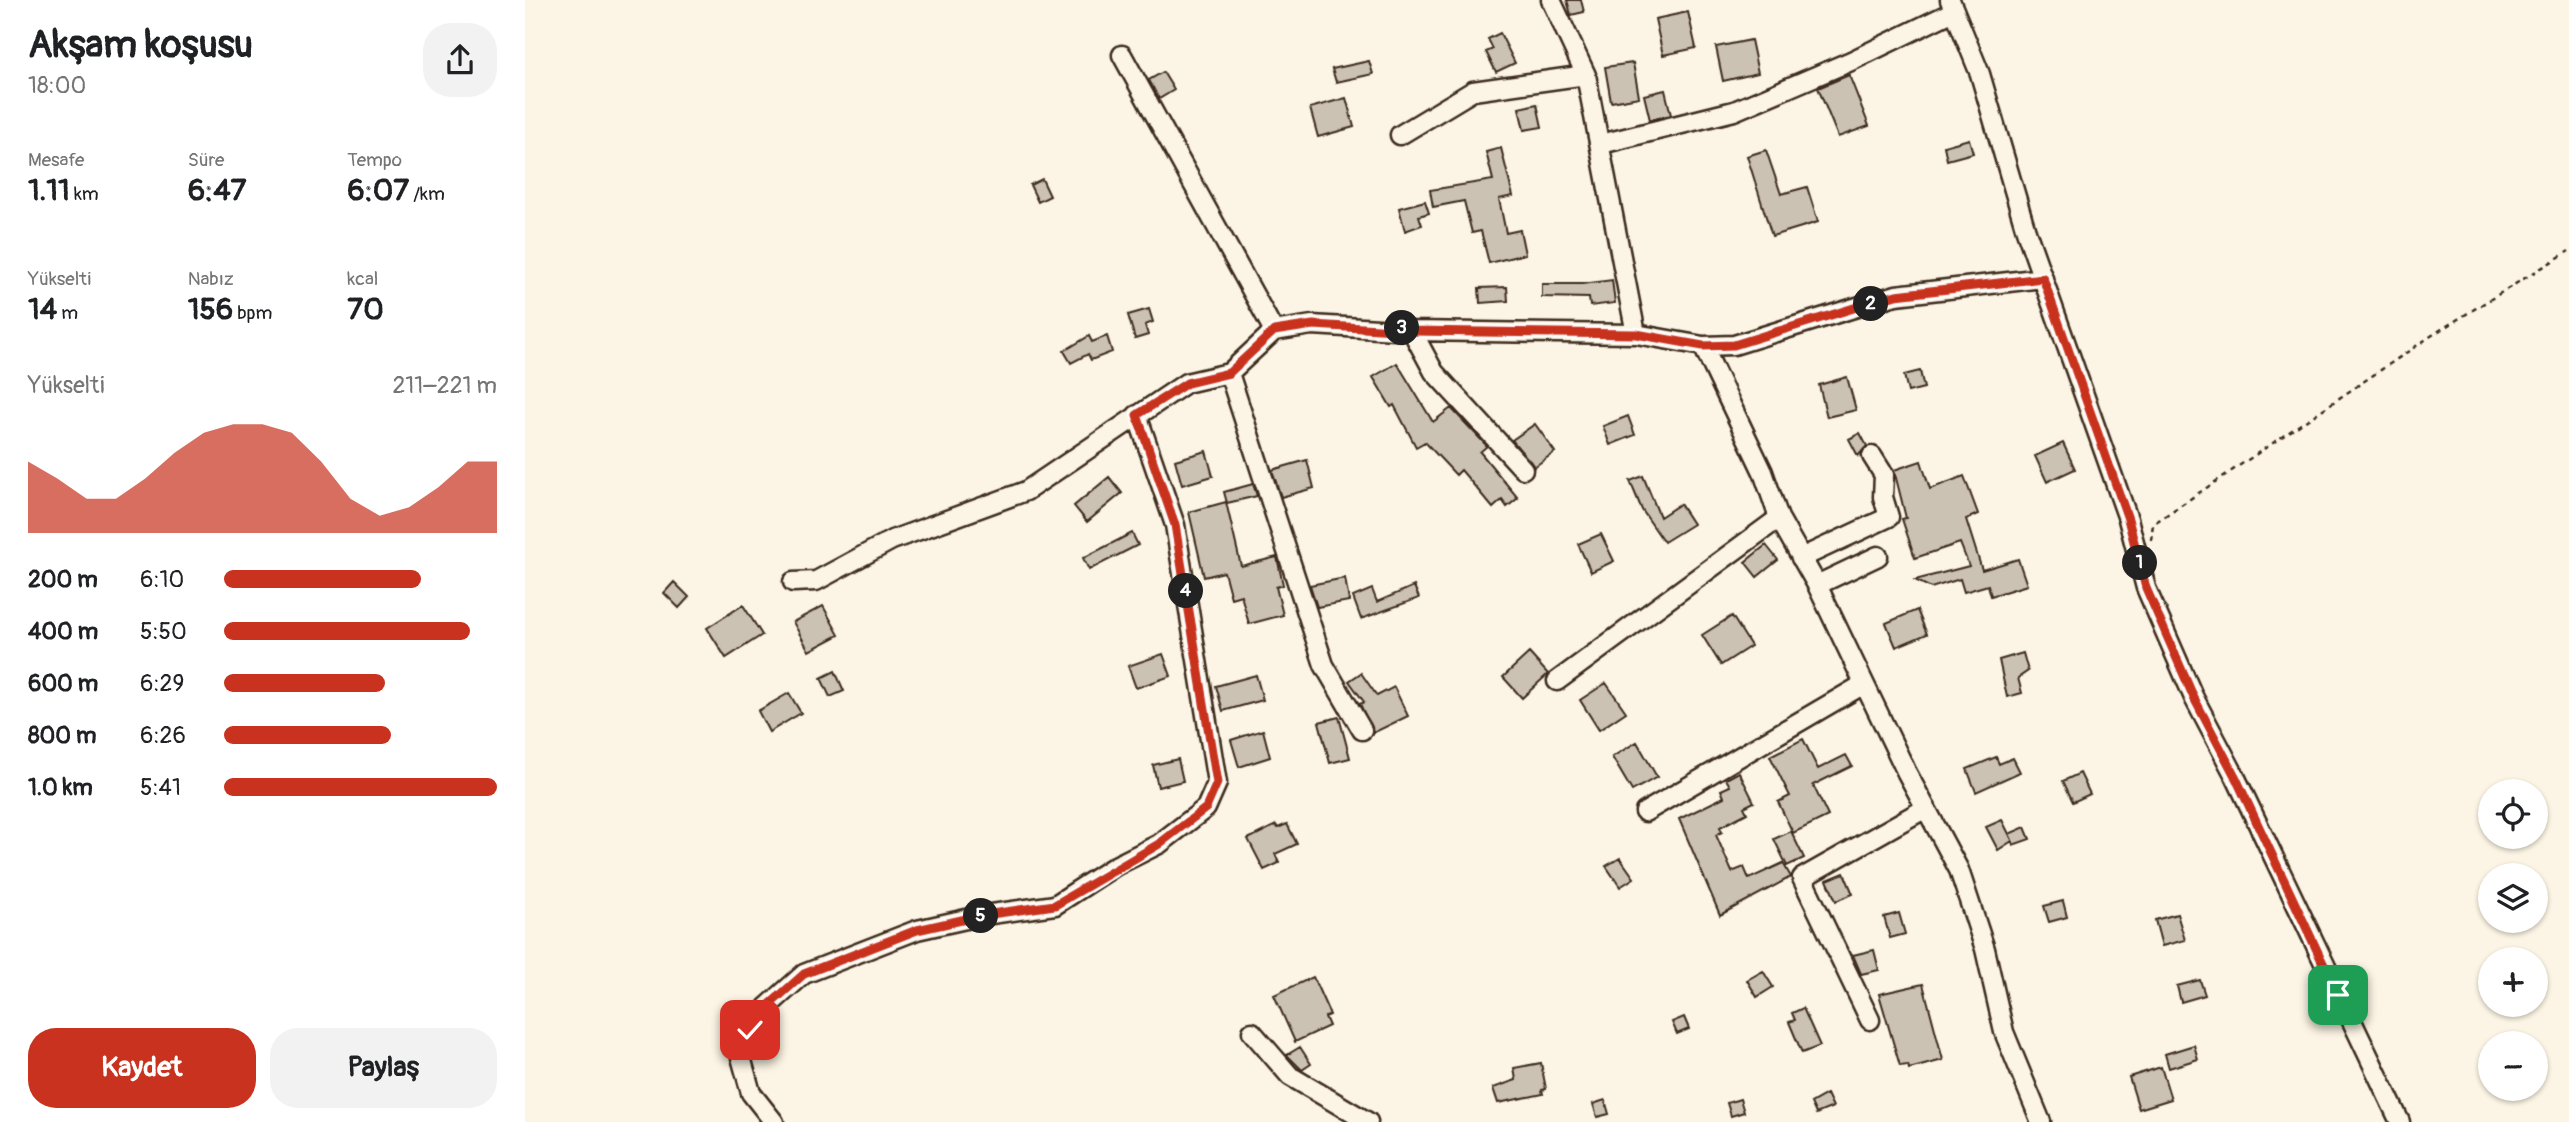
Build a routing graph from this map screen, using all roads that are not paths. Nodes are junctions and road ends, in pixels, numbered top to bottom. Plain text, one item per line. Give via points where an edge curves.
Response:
1 (1551, 0) edge
2 (1952, 6) edge
3 (1122, 55) dead end
4 (1586, 75) junction
5 (1399, 135) dead end
6 (1601, 144) junction
7 (2043, 278) junction
8 (1274, 331) junction
9 (1412, 331) junction
10 (1636, 334) junction
11 (1703, 346) junction
12 (1229, 373) junction
13 (1137, 415) junction
14 (1872, 456) dead end
15 (1523, 469) dead end
16 (1779, 518) junction
17 (1878, 556) dead end
18 (1801, 558) junction
19 (793, 582) dead end
20 (1817, 585) junction
21 (1557, 681) dead end
22 (1864, 684) junction
23 (1361, 730) dead end
24 (1926, 808) junction
25 (1645, 812) dead end
26 (1870, 1020) dead end
27 (1252, 1032) dead end
28 (774, 1122) edge
29 (1368, 1122) edge
30 (2041, 1122) edge
31 (2400, 1122) edge

1 - 4 street
2 - 6 street via 1851,61 1734,111
2 - 7 street via 1980,74
3 - 8 street
4 - 5 street via 1473,92
4 - 6 street
6 - 10 street
7 - 11 street via 1896,295 1757,340
7 - 31 street via 2128,519 2146,588 2194,698
8 - 9 street via 1313,325
8 - 12 street
9 - 10 street
9 - 15 street via 1434,372
10 - 11 street
11 - 16 street via 1763,472
12 - 13 street via 1187,383
12 - 23 street via 1324,665
13 - 19 street via 1026,491 892,540 816,581
13 - 28 street via 1175,525 1217,783 1206,808 1159,844 1055,905 917,930 804,974 767,1007 750,1030 741,1057 751,1093
14 - 18 street via 1884,475 1883,497 1889,517
16 - 18 street
16 - 21 street
17 - 20 street
18 - 20 street
20 - 22 street
22 - 24 street
22 - 25 street
24 - 26 street via 1802,878
24 - 30 street via 1959,870 1985,949 2004,1032
27 - 29 street via 1290,1076

